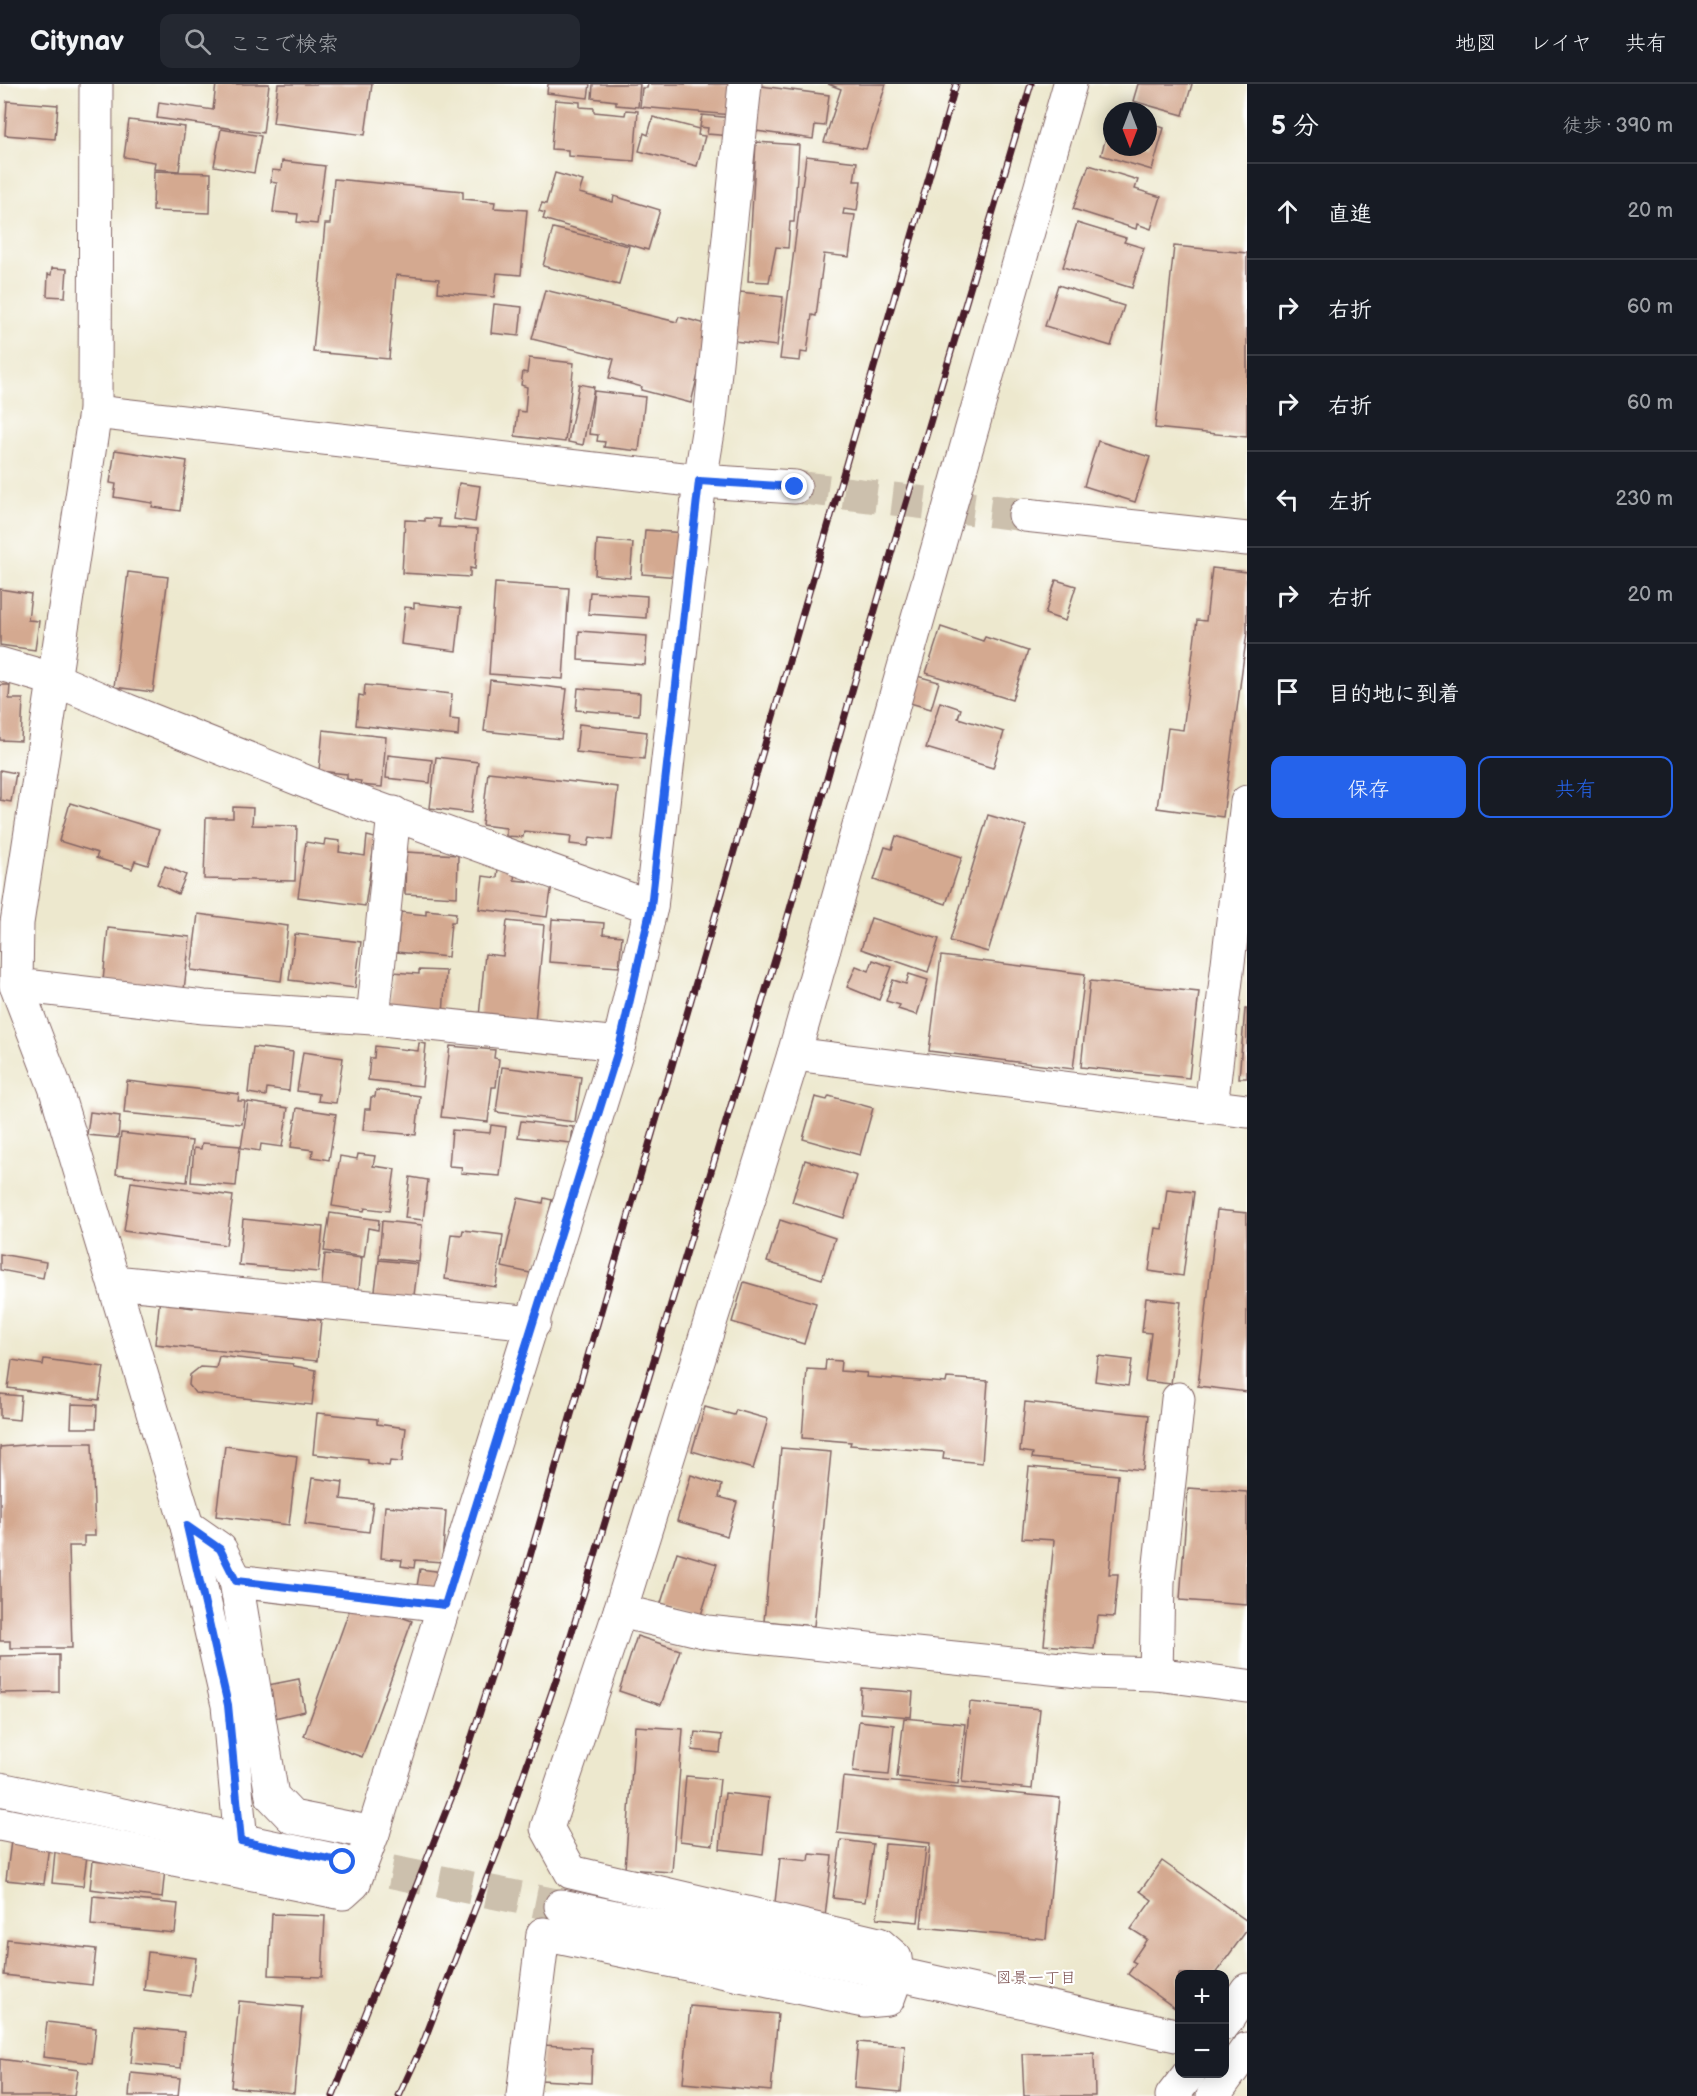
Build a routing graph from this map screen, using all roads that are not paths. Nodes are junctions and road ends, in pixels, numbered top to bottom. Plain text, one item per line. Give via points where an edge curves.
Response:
1 (96, 84) edge
2 (745, 84) edge
3 (1070, 84) edge
4 (95, 412) junction
5 (699, 481) junction
6 (795, 487) tunnel mouth
7 (1025, 515) tunnel mouth
8 (1247, 539) edge
9 (0, 664) edge
10 (56, 680) junction
11 (1247, 802) edge
12 (394, 813) junction
13 (651, 907) junction
14 (16, 985) junction
15 (373, 1018) junction
16 (620, 1044) junction
17 (794, 1054) junction
18 (1211, 1107) junction
19 (1247, 1112) edge
20 (114, 1282) junction
21 (534, 1323) junction
22 (1178, 1399) dead end
23 (187, 1526) junction
24 (236, 1581) junction
25 (445, 1605) junction
26 (620, 1611) junction
27 (1156, 1674) junction
28 (1247, 1686) edge
29 (0, 1789) edge
30 (0, 1824) edge
31 (373, 1833) junction
32 (241, 1841) junction
33 (343, 1862) tunnel mouth
34 (571, 1872) junction
35 (561, 1906) tunnel mouth
36 (543, 1934) junction
37 (897, 1974) junction
38 (1247, 1990) edge
39 (1229, 2017) edge
40 (1175, 2036) edge
41 (1229, 2047) edge
42 (1247, 2049) edge
43 (1185, 2078) edge
44 (523, 2096) edge
45 (1172, 2096) edge
46 (1213, 2096) edge

1 - 4 street
2 - 5 street via 710,420
3 - 17 street
4 - 5 street
4 - 10 street
5 - 6 street
5 - 13 street
7 - 8 street
9 - 10 street
10 - 12 street via 329,791
10 - 14 street via 17,923
11 - 18 street
12 - 13 street
12 - 15 street
13 - 16 street
14 - 15 street via 204,1007
14 - 20 street via 55,1087
15 - 16 street
16 - 21 street
17 - 18 street
17 - 26 street
18 - 19 street
20 - 21 street
20 - 23 street
21 - 25 street
22 - 27 street via 1158,1582
23 - 24 street via 220,1549
23 - 32 street via 228,1705
24 - 25 street
24 - 31 street via 272,1796 292,1817
25 - 31 street
26 - 27 street via 707,1632 1089,1672
26 - 34 street via 546,1828
27 - 28 street
29 - 32 street
30 - 31 street via 343,1893 354,1883
32 - 33 street
34 - 36 street
34 - 37 street via 879,1944 895,1958
35 - 37 street
36 - 37 street via 865,2001 888,1999
36 - 44 street
37 - 40 street
38 - 39 street
41 - 42 street
42 - 46 street
43 - 45 street

